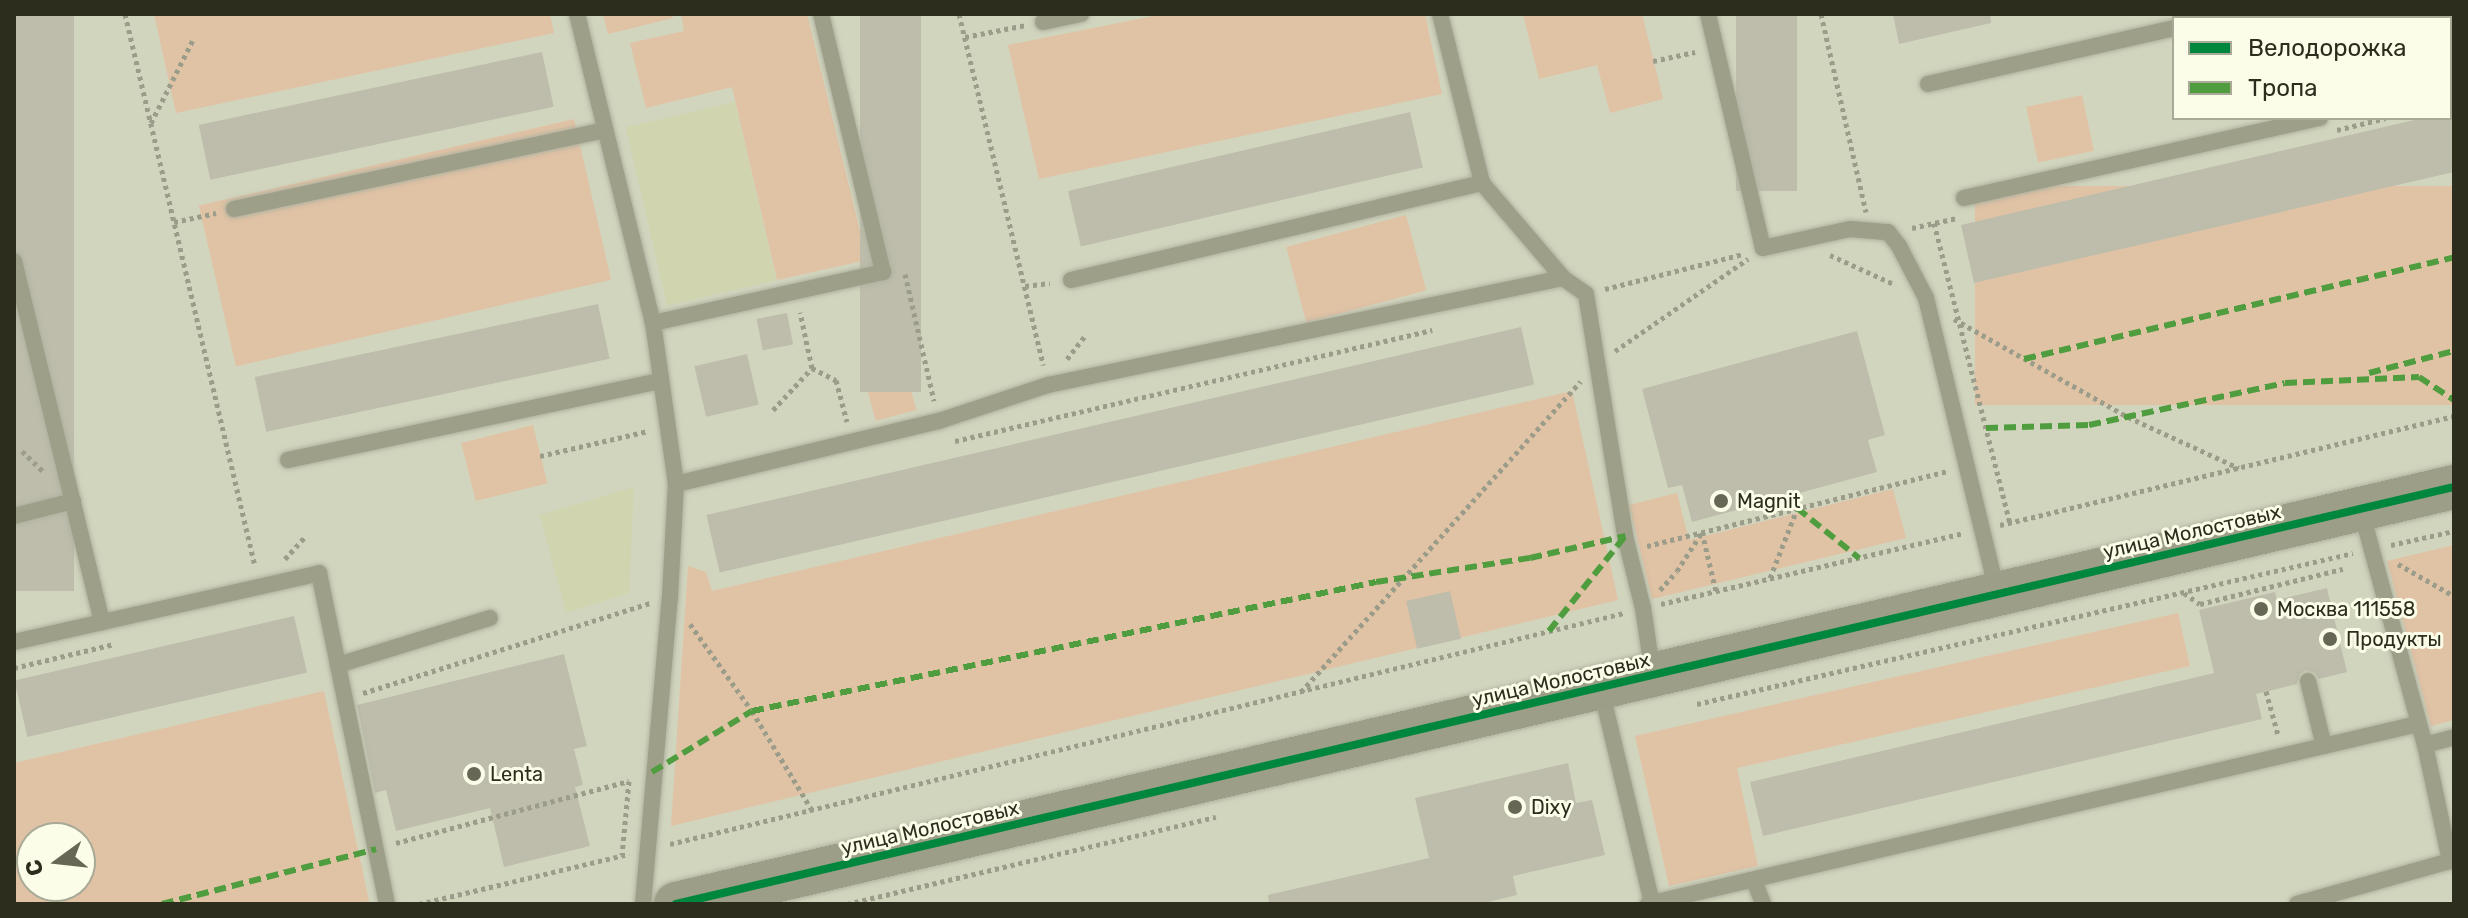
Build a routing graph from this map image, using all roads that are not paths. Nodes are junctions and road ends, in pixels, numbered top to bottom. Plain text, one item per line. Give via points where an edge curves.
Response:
1 (577, 14) edge
2 (821, 14) edge
3 (1081, 14) edge
4 (1440, 14) edge
5 (1708, 14) edge
6 (1043, 22) road end
7 (2172, 28) edge
8 (1928, 84) dead end
9 (2305, 120) edge
10 (605, 130) junction
11 (1482, 183) junction
12 (1964, 198) dead end
13 (234, 209) road end
14 (14, 261) edge
15 (1563, 278) junction
16 (1071, 280) dead end
17 (653, 323) junction
18 (661, 381) junction
19 (288, 460) dead end
20 (676, 484) junction
21 (2454, 487) edge
22 (73, 501) junction
23 (14, 516) edge
24 (2367, 529) junction
25 (1998, 594) junction
26 (490, 618) dead end
27 (102, 622) junction
28 (14, 642) edge
29 (338, 665) junction
30 (1653, 675) junction
31 (2308, 681) dead end
32 (1600, 687) junction
33 (2418, 724) junction
34 (2454, 737) edge
35 (2425, 745) junction
36 (2324, 746) junction
37 (2452, 860) edge
38 (1754, 880) junction
39 (387, 904) edge
40 (643, 904) edge
41 (676, 904) edge
42 (1650, 904) edge
43 (1763, 904) edge
44 (2297, 904) edge

1 - 10 lane
2 - 17 lane via 883,272
3 - 6 lane
4 - 11 lane
5 - 25 lane via 1763,248 1870,228 1888,232 1926,298
7 - 8 lane
9 - 12 lane
10 - 13 lane
10 - 17 lane
11 - 15 lane
11 - 16 lane
14 - 22 lane
15 - 20 lane via 1048,385 939,421
15 - 30 lane via 1586,294
17 - 18 lane
18 - 19 lane
18 - 20 lane
20 - 40 lane
21 - 24 street, улица Молостовых
22 - 23 lane
22 - 27 lane
24 - 25 street, улица Молостовых
24 - 33 lane
25 - 30 street, улица Молостовых
26 - 29 lane
27 - 28 lane
27 - 29 lane via 319,573
29 - 39 lane
30 - 32 street, улица Молостовых
31 - 36 lane
32 - 41 street, улица Молостовых via 782,885
32 - 42 lane
33 - 35 lane
33 - 36 lane
34 - 35 lane
35 - 37 lane
36 - 38 lane
37 - 44 lane
38 - 42 lane
38 - 43 lane

